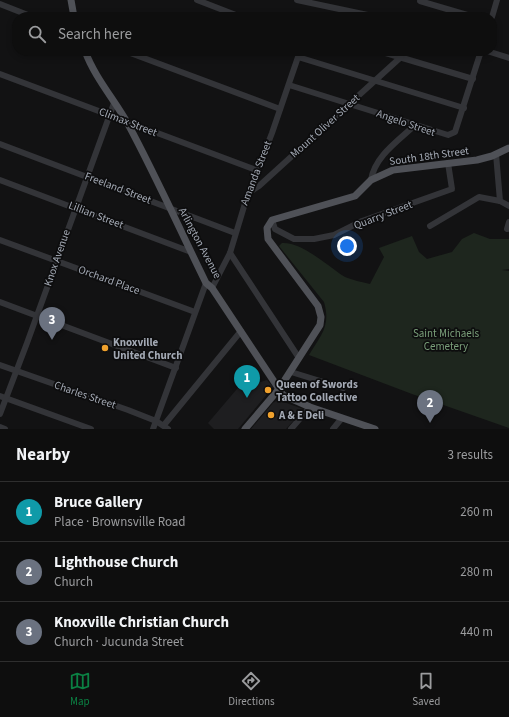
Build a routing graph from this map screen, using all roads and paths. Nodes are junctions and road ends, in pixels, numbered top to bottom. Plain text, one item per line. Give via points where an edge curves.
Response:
1 (71, 0) edge
2 (197, 0) edge
3 (297, 0) edge
4 (497, 0) edge
5 (420, 1) dead end
6 (0, 4) edge
7 (20, 12) edge
8 (73, 12) edge
9 (229, 12) edge
10 (353, 12) edge
11 (457, 12) edge
12 (493, 12) edge
13 (497, 54) edge
14 (87, 56) edge
15 (138, 56) edge
16 (396, 56) edge
17 (480, 56) edge
18 (400, 57) junction
19 (509, 58) edge
20 (0, 74) edge
21 (473, 79) junction
22 (376, 81) junction
23 (289, 85) junction
24 (114, 103) junction
25 (349, 104) junction
26 (464, 108) junction
27 (280, 109) junction
28 (109, 115) junction
29 (127, 123) junction
30 (415, 125) junction
31 (0, 144) edge
32 (509, 148) edge
33 (496, 154) junction
34 (448, 163) junction
35 (256, 170) junction
36 (87, 177) junction
37 (0, 180) edge
38 (371, 180) junction
39 (248, 193) junction
40 (500, 201) junction
41 (509, 206) edge
42 (76, 207) junction
43 (169, 208) junction
44 (272, 220) junction
45 (509, 222) edge
46 (430, 226) dead end
47 (507, 229) dead end
48 (235, 233) junction
49 (0, 240) edge
50 (191, 252) junction
51 (230, 253) junction
52 (56, 260) junction
53 (209, 285) junction
54 (0, 302) edge
55 (195, 312) junction
56 (37, 315) junction
57 (241, 331) junction
58 (299, 358) junction
59 (0, 365) edge
60 (176, 368) junction
61 (17, 371) junction
62 (291, 372) junction
63 (343, 388) dead end
64 (279, 389) junction
65 (3, 397) edge
66 (310, 407) junction
67 (0, 414) edge
68 (342, 418) junction
69 (156, 421) junction
70 (0, 427) edge
71 (166, 427) edge
72 (6, 429) edge
73 (91, 429) edge
74 (153, 429) edge
75 (245, 429) edge
76 (291, 429) edge
77 (333, 429) edge
78 (375, 429) edge

1 - 8 main road
2 - 9 street
3 - 10 street
4 - 12 street
5 - 11 street
6 - 7 street
13 - 19 street
14 - 24 main road, Arlington Avenue via 95,75
15 - 27 street
16 - 18 street
17 - 21 street
18 - 21 street
18 - 22 street, Mount Oliver Street
20 - 28 street, Climax Street
21 - 26 street
22 - 23 street, Amanda Street via 298,57
22 - 25 street, Mount Oliver Street
22 - 26 street
23 - 25 street, Angelo Street
23 - 27 street, Amanda Street
24 - 28 street, Knox Avenue
24 - 29 main road, Arlington Avenue
25 - 30 street, Angelo Street
25 - 39 street, Mount Oliver Street via 259,186
26 - 30 street, Angelo Street via 455,132 448,135
27 - 35 street, Amanda Street
28 - 29 street, Climax Street
28 - 36 street, Knox Avenue
29 - 35 street, Climax Street
29 - 43 main road, Arlington Avenue
30 - 38 street via 382,156 373,168
31 - 36 street, Freeland Street
32 - 33 main road, South 18th Street
33 - 34 main road, South 18th Street via 477,160
33 - 40 street
34 - 38 main road, South 18th Street via 392,170
34 - 44 street, Quarry Street via 452,189 362,221 334,234 314,239 294,239 275,229
35 - 39 street, Amanda Street
36 - 42 street, Knox Avenue
36 - 43 street, Freeland Street
37 - 42 street, Lillian Street
38 - 44 main road, South 18th Street via 355,196
39 - 48 street, Amanda Street
40 - 41 street
40 - 46 street via 479,196
42 - 50 street, Lillian Street
42 - 52 street, Knox Avenue
43 - 48 street, Freeland Street
43 - 50 main road, Arlington Avenue
44 - 58 main road via 267,228 268,239 318,306 321,317 320,325
45 - 47 street
48 - 51 street, Amanda Street
49 - 52 street, Orchard Place
50 - 53 main road, Arlington Avenue
51 - 53 street, Amanda Street
51 - 58 street
52 - 55 street, Orchard Place
52 - 56 street, Knox Avenue
53 - 55 street, Amanda Street
53 - 57 main road, Arlington Avenue
54 - 56 street
55 - 60 street, Amanda Street
56 - 60 street
56 - 61 street, Knox Avenue
57 - 64 main road, Arlington Avenue
57 - 71 street
58 - 62 main road
59 - 61 street, Charles Street
60 - 69 street, Amanda Street
61 - 65 street, Knox Avenue
61 - 69 street, Charles Street
62 - 63 street
62 - 64 main road
64 - 66 main road, Arlington Avenue via 283,395
64 - 75 main road
65 - 67 street, Knox Avenue
65 - 73 street
66 - 68 main road, Arlington Avenue
66 - 76 street
68 - 77 street
68 - 78 main road, Arlington Avenue
69 - 71 street, Charles Street
69 - 74 street, Amanda Street
70 - 72 street

